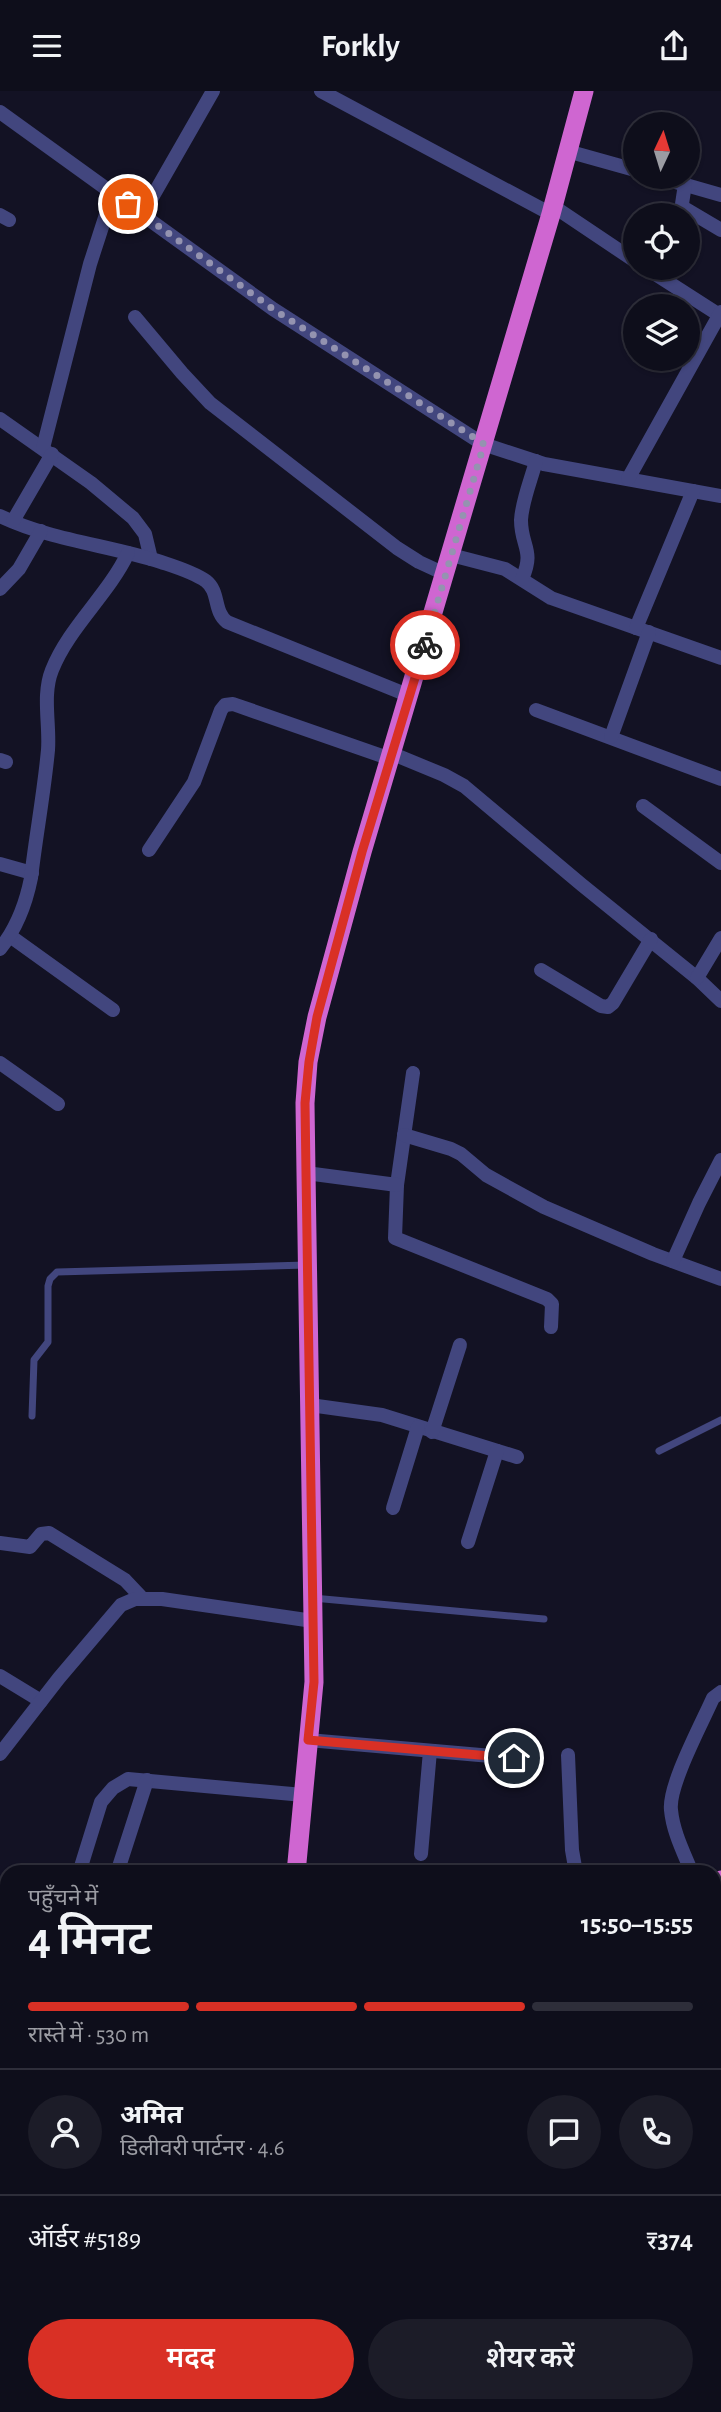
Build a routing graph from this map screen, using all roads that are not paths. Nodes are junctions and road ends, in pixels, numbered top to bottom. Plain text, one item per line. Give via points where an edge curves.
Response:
1 (213, 91) edge
2 (321, 91) edge
3 (584, 91) edge
4 (0, 112) edge
5 (567, 151) junction
6 (623, 167) edge
7 (684, 189) edge
8 (700, 189) edge
9 (113, 194) junction
10 (721, 195) edge
11 (552, 210) junction
12 (142, 215) junction
13 (721, 230) edge
14 (623, 254) edge
15 (665, 280) edge
16 (720, 314) edge
17 (135, 317) dead end
18 (0, 418) edge
19 (484, 444) junction
20 (47, 451) junction
21 (536, 461) junction
22 (628, 479) junction
23 (693, 491) junction
24 (721, 496) edge
25 (6, 518) edge
26 (41, 531) junction
27 (128, 553) junction
28 (151, 559) junction
29 (448, 564) junction
30 (522, 579) junction
31 (0, 589) edge
32 (643, 630) junction
33 (721, 658) edge
34 (410, 696) junction
35 (536, 710) dead end
36 (611, 737) junction
37 (392, 756) junction
38 (721, 779) edge
39 (643, 806) dead end
40 (149, 850) dead end
41 (721, 863) edge
42 (0, 864) edge
43 (32, 873) junction
44 (10, 936) junction
45 (721, 938) edge
46 (651, 939) junction
47 (0, 949) edge
48 (541, 970) dead end
49 (698, 978) junction
50 (721, 1001) edge
51 (113, 1010) dead end
52 (0, 1063) edge
53 (413, 1073) dead end
54 (58, 1104) dead end
55 (404, 1135) junction
56 (721, 1160) edge
57 (306, 1173) junction
58 (397, 1185) junction
59 (673, 1261) junction
60 (307, 1265) junction
61 (721, 1279) edge
62 (551, 1327) dead end
63 (460, 1345) dead end
64 (310, 1405) junction
65 (32, 1416) dead end
66 (721, 1420) edge
67 (425, 1430) junction
68 (497, 1451) junction
69 (659, 1451) dead end
70 (517, 1457) dead end
71 (393, 1508) dead end
72 (468, 1542) dead end
73 (0, 1543) edge
74 (142, 1598) junction
75 (313, 1598) junction
76 (544, 1619) dead end
77 (313, 1621) junction
78 (0, 1676) edge
79 (721, 1692) edge
80 (41, 1701) junction
81 (308, 1740) junction
82 (430, 1751) junction
83 (0, 1754) edge
84 (568, 1755) dead end
85 (514, 1758) dead end
86 (147, 1780) junction
87 (303, 1795) junction
88 (421, 1854) dead end
89 (81, 1865) edge
90 (120, 1865) edge
91 (297, 1865) edge
92 (575, 1865) edge
93 (689, 1865) edge

1 - 12 street
2 - 11 street
3 - 5 highway
4 - 9 street
5 - 6 street
5 - 11 highway
7 - 13 street via 684,208
8 - 10 street
9 - 12 street
9 - 20 street via 90,264
11 - 14 street
11 - 19 highway
12 - 19 street via 273,309
15 - 16 street
16 - 22 street
17 - 29 street via 210,403 397,548 419,562
18 - 20 street
19 - 21 street
19 - 29 highway
20 - 25 street
20 - 28 street via 133,518 145,534
21 - 22 street
21 - 30 street via 522,513 529,559
22 - 23 street
23 - 24 street
23 - 32 street
25 - 26 street
26 - 27 street
26 - 31 street via 19,569
27 - 28 street
27 - 43 street via 50,673 48,747
28 - 34 street via 208,582 220,616 227,622
29 - 30 street via 505,569
29 - 34 highway
30 - 32 street via 551,598
32 - 33 street
32 - 36 street
34 - 37 highway
35 - 36 street
36 - 38 street
37 - 40 street via 225,705 194,782
37 - 46 street via 464,786
37 - 57 highway via 317,1017 305,1103
39 - 41 street
42 - 43 street
43 - 44 street via 27,898
44 - 47 street
44 - 51 street
45 - 49 street
46 - 48 street via 608,1007
46 - 49 street
49 - 50 street
52 - 54 street
53 - 55 street
55 - 58 street
55 - 59 street via 451,1149 494,1180 544,1207
56 - 59 street
57 - 58 street
57 - 60 highway
58 - 62 street via 397,1239 547,1299 552,1304
59 - 61 street
60 - 64 highway
60 - 65 lane via 57,1272 48,1286 48,1342 34,1360
63 - 67 street
64 - 67 street via 363,1411
64 - 75 highway
66 - 69 lane
67 - 68 street
67 - 71 street
68 - 70 street
68 - 72 street
73 - 74 street via 30,1547 41,1534 49,1533 125,1580
74 - 77 street
74 - 80 street via 128,1601 113,1613
75 - 76 lane
75 - 77 highway
77 - 81 highway via 314,1682
78 - 80 street
79 - 93 street via 713,1698 670,1807
80 - 83 street
81 - 82 street
81 - 87 highway
82 - 85 street
82 - 88 street
84 - 92 street
86 - 87 street
86 - 89 street via 128,1779 101,1802
86 - 90 street
87 - 91 highway

